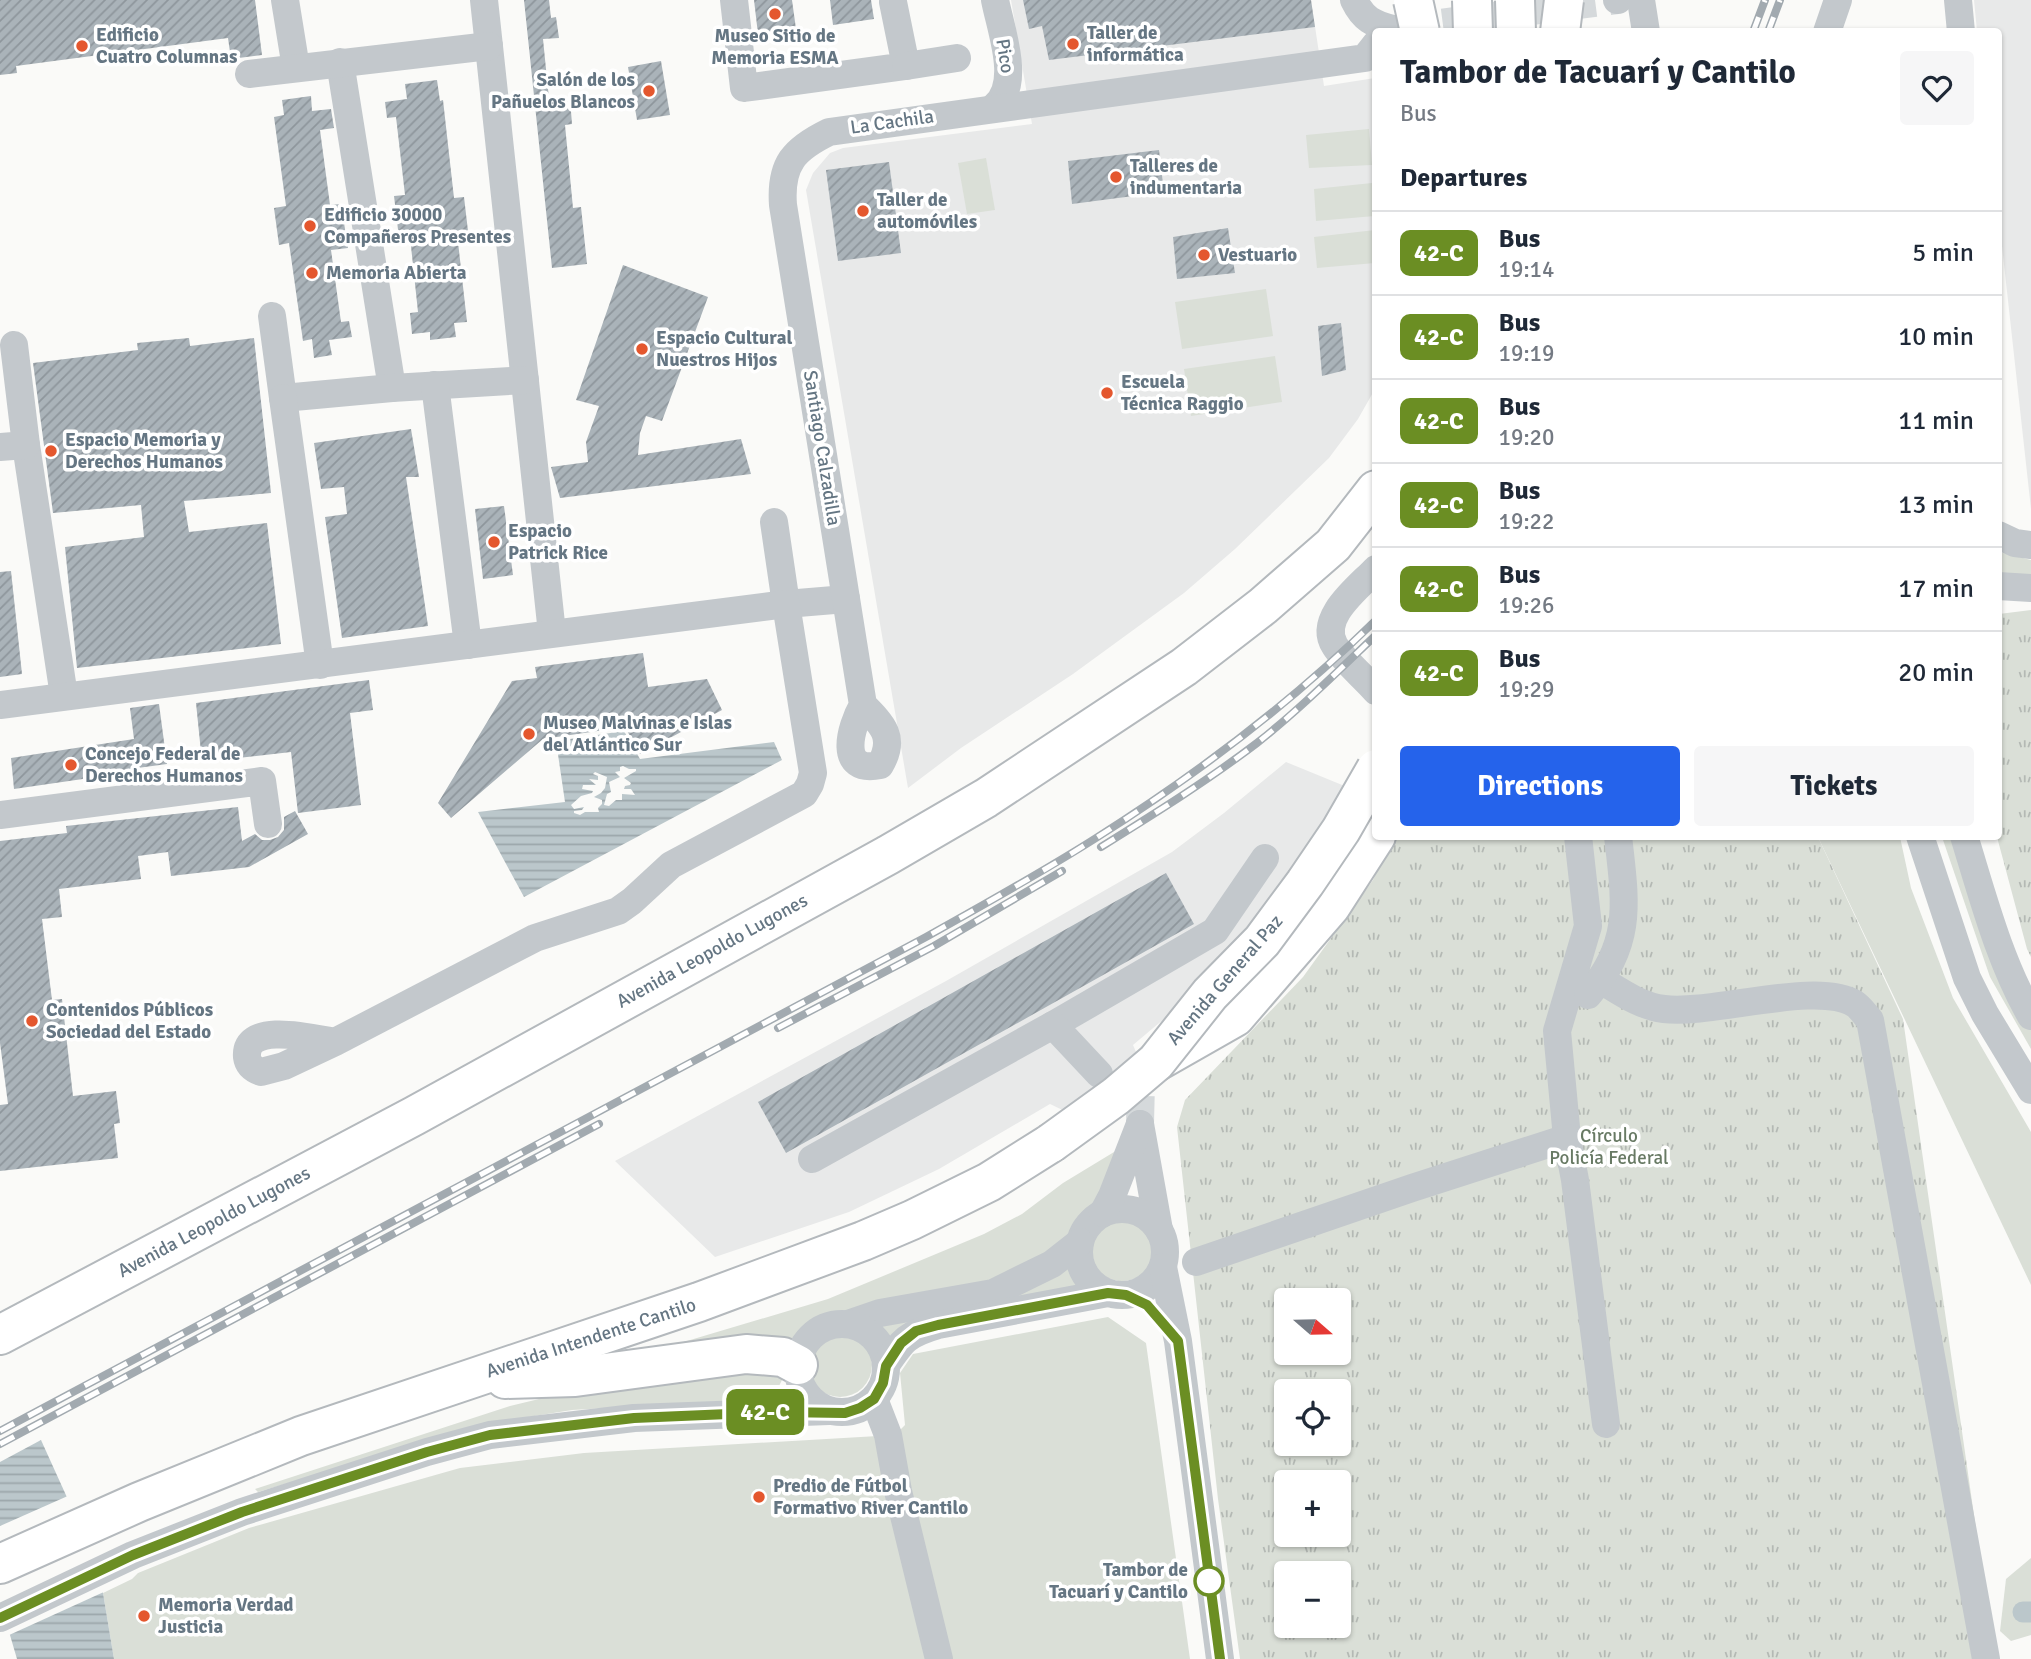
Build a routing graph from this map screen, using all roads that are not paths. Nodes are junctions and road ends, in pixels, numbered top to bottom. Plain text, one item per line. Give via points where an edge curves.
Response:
1 (285, 0) edge
2 (484, 0) edge
3 (734, 0) edge
4 (995, 0) edge
5 (1354, 0) edge
6 (1429, 0) edge
7 (1472, 0) edge
8 (1515, 0) edge
9 (1547, 0) edge
10 (1564, 0) edge
11 (1641, 0) edge
12 (1838, 0) edge
13 (1958, 0) edge
14 (893, 2) edge
15 (1392, 27) edge
16 (1432, 28) edge
17 (1473, 28) edge
18 (1516, 28) edge
19 (1548, 28) edge
20 (1560, 28) edge
21 (1645, 28) edge
22 (1828, 28) edge
23 (1961, 28) edge
24 (489, 46) junction
25 (1372, 50) edge
26 (957, 58) dead end
27 (341, 62) junction
28 (906, 66) junction
29 (296, 68) junction
30 (249, 74) dead end
31 (994, 107) junction
32 (796, 153) joint
33 (272, 316) dead end
34 (14, 345) dead end
35 (525, 380) junction
36 (435, 385) junction
37 (391, 388) junction
38 (283, 398) junction
39 (13, 446) edge
40 (1372, 495) edge
41 (774, 522) dead end
42 (2002, 537) edge
43 (2031, 545) edge
44 (1372, 578) edge
45 (2002, 586) edge
46 (2031, 588) edge
47 (846, 600) junction
48 (786, 604) junction
49 (552, 633) junction
50 (468, 645) junction
51 (320, 665) junction
52 (1372, 687) edge
53 (64, 696) junction
54 (0, 705) edge
55 (863, 705) dead end
56 (1372, 776) edge
57 (0, 815) edge
58 (268, 824) dead end
59 (1373, 840) edge
60 (1578, 840) edge
61 (1618, 840) edge
62 (1921, 840) edge
63 (1965, 840) edge
64 (1265, 858) dead end
65 (1601, 980) junction
66 (2031, 1016) edge
67 (1053, 1025) junction
68 (1557, 1031) junction
69 (335, 1042) dead end
70 (1156, 1062) junction
71 (1099, 1074) dead end
72 (2031, 1090) edge
73 (1567, 1138) junction
74 (812, 1159) dead end
75 (1103, 1213) junction
76 (1159, 1230) junction
77 (1080, 1242) junction
78 (1196, 1262) dead end
79 (1163, 1267) junction
80 (1117, 1294) junction
81 (848, 1324) junction
82 (0, 1335) edge
83 (1178, 1341) junction
84 (886, 1366) junction
85 (798, 1371) junction
86 (464, 1380) junction
87 (874, 1399) junction
88 (829, 1411) junction
89 (752, 1412) junction
90 (1606, 1424) dead end
91 (0, 1564) edge
92 (0, 1618) edge
93 (939, 1659) edge
94 (1220, 1659) edge
95 (1986, 1659) edge

1 - 29 street
2 - 24 street
3 - 28 street via 744,88
4 - 31 street, Pico via 1009,87
5 - 15 street via 1363,16
6 - 16 highway
7 - 17 highway, bridge
8 - 18 highway, bridge
9 - 19 highway
10 - 20 highway, bridge
11 - 21 street
12 - 22 street
13 - 23 street
14 - 28 street
24 - 27 street
24 - 35 street
25 - 31 street, La Cachila via 1365,58
26 - 28 street
27 - 29 street
27 - 37 street
29 - 30 street
31 - 32 street, La Cachila via 829,132
32 - 47 street, Santiago Calzadilla via 781,186 783,205
33 - 38 street
34 - 39 street
35 - 36 street
35 - 49 street
36 - 37 street
36 - 50 street
37 - 38 street
38 - 51 street
39 - 53 street
40 - 82 highway, Avenida Leopoldo Lugones via 1333,545 1263,606 1184,667 986,798 414,1116
41 - 48 street
42 - 43 street
44 - 52 street via 1336,611 1330,633 1334,645
45 - 46 street
47 - 48 street
47 - 55 street, Santiago Calzadilla
48 - 49 street
48 - 69 street via 813,773 804,794 671,865 618,911 535,938
49 - 50 street
50 - 51 street
51 - 53 street
53 - 54 street
56 - 70 highway, Avenida General Paz, bridge via 1341,830 1262,941 1210,994
57 - 58 street via 262,781
59 - 70 highway, Avenida General Paz via 1331,906 1235,1017
60 - 68 street via 1588,926
61 - 65 street via 1625,906 1619,943
62 - 72 street via 1967,978
63 - 66 street via 2003,959
64 - 67 street via 1215,931
65 - 68 street
65 - 95 street via 1639,1003 1663,1009 1822,994 1856,1004 1870,1020
67 - 71 street
67 - 74 street
68 - 73 street
70 - 86 highway, Avenida Intendente Cantilo, bridge via 1051,1143 989,1182 912,1220 699,1302
73 - 78 street
73 - 90 street
75 - 76 street via 1115,1209 1140,1212
75 - 76 street via 1140,1124
75 - 77 street via 1092,1220
76 - 79 street via 1164,1241
77 - 80 street via 1079,1255 1088,1278
77 - 81 street via 1052,1264 993,1293 880,1313
79 - 80 street via 1148,1286
79 - 83 street
80 - 83 street via 1147,1305
80 - 84 street via 916,1331 901,1343
81 - 84 street via 866,1331 880,1346
81 - 85 street via 814,1334 803,1348
83 - 94 street
84 - 87 street
85 - 86 highway via 783,1357 746,1354 575,1377
85 - 88 street via 804,1392
85 - 89 street via 780,1399
86 - 91 highway, Avenida Intendente Cantilo via 301,1436
87 - 88 street via 845,1413
87 - 93 street via 888,1435
88 - 89 street
89 - 92 street via 634,1418 490,1435 427,1452 242,1512

